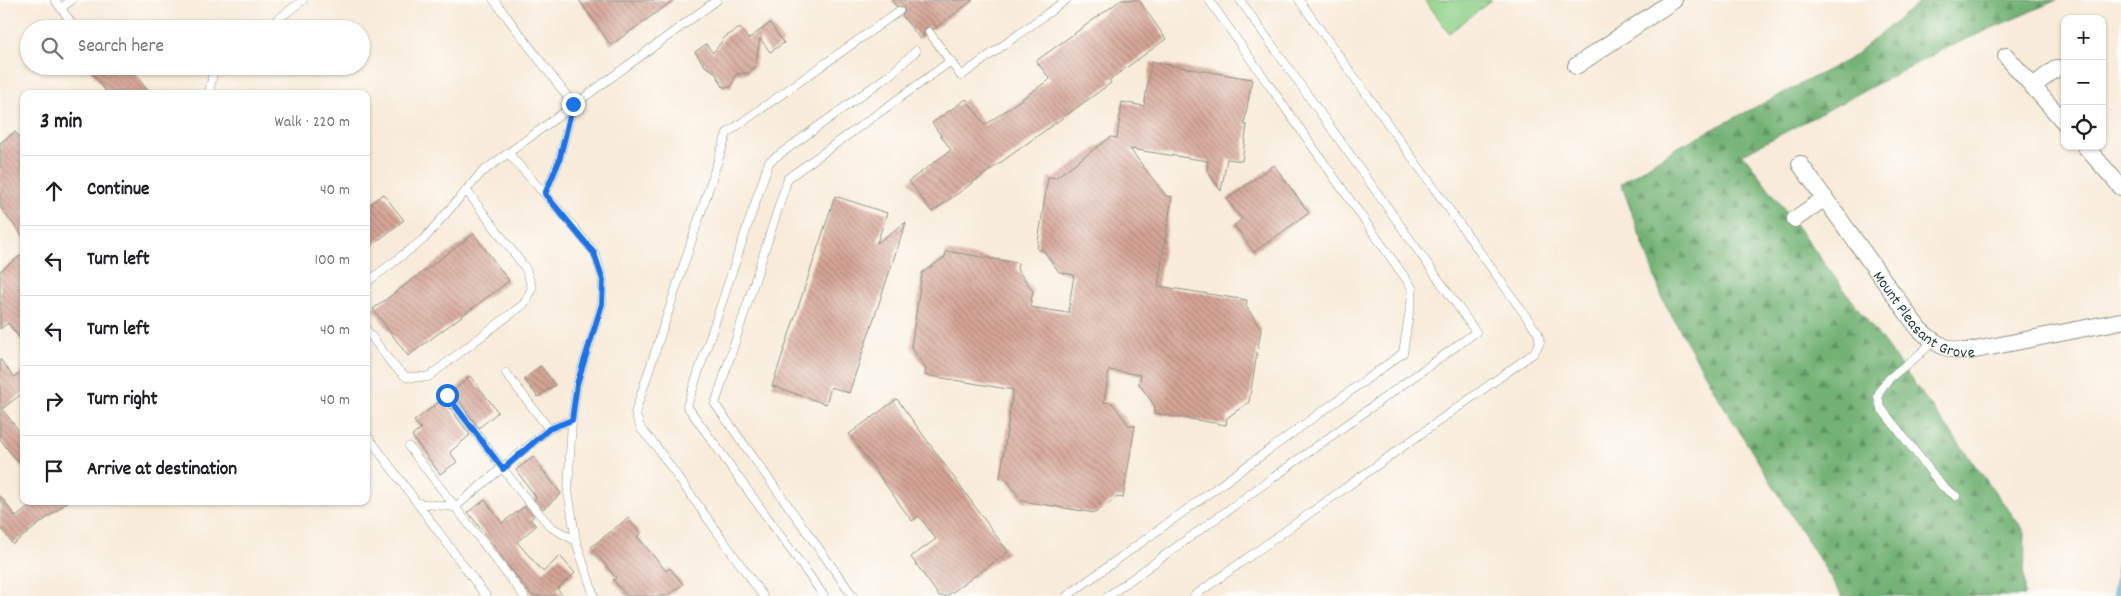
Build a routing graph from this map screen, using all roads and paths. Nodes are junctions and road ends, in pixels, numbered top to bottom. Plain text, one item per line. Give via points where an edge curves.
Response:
1 (55, 0) edge
2 (72, 0) edge
3 (302, 0) edge
4 (494, 0) edge
5 (717, 0) edge
6 (1066, 0) edge
7 (1209, 0) edge
8 (1240, 0) edge
9 (1299, 0) edge
10 (1674, 0) edge
11 (61, 8) junction
12 (899, 11) dead end
13 (70, 20) edge
14 (276, 20) edge
15 (929, 32) dead end
16 (916, 51) dead end
17 (2006, 56) dead end
18 (951, 62) junction
19 (1576, 66) dead end
20 (2056, 68) dead end
21 (213, 75) edge
22 (2033, 86) junction
23 (210, 90) edge
24 (573, 104) junction
25 (2061, 118) edge
26 (2088, 150) edge
27 (508, 153) junction
28 (1800, 164) dead end
29 (2121, 188) edge
30 (466, 190) junction
31 (545, 194) junction
32 (1825, 198) junction
33 (1794, 219) dead end
34 (370, 280) edge
35 (2121, 321) edge
36 (370, 334) edge
37 (1932, 341) junction
38 (506, 373) dead end
39 (447, 395) dead end
40 (572, 420) junction
41 (549, 429) junction
42 (370, 439) edge
43 (409, 447) dead end
44 (503, 469) junction
45 (1956, 496) dead end
46 (417, 502) junction
47 (455, 507) junction
48 (576, 541) junction
49 (486, 596) edge
50 (524, 596) edge
51 (594, 596) edge
52 (763, 596) edge
53 (824, 596) edge
54 (853, 596) edge
55 (1067, 596) edge
56 (1108, 596) edge
57 (1194, 596) edge

1 - 11 lane
2 - 11 lane
3 - 14 lane
4 - 24 lane
5 - 24 lane
6 - 18 lane via 962,76
7 - 55 lane via 1413,289 1403,353
8 - 56 lane via 1476,332
9 - 57 lane via 1538,333 1540,342 1534,352
10 - 19 street
11 - 13 lane
12 - 52 lane via 727,133 635,413 641,429
15 - 18 lane
16 - 53 lane via 768,162 687,406
17 - 22 street
18 - 54 lane via 788,178 715,404
20 - 22 street
21 - 23 lane
22 - 25 street
24 - 27 lane
24 - 31 lane via 559,161
26 - 29 street
27 - 30 lane via 481,173
27 - 31 lane
28 - 32 street, Mount Pleasant Grove
30 - 34 lane via 424,239
30 - 36 lane via 526,269 532,288 524,304 428,377 406,376 392,364
31 - 40 lane via 594,253 603,280 602,304 577,384
32 - 33 street
32 - 37 street, Mount Pleasant Grove via 1918,328
35 - 37 street, Mount Pleasant Grove via 1970,350 1949,349
37 - 45 lane via 1922,354 1881,387 1878,397 1881,408 1942,486
38 - 41 lane
39 - 44 lane
40 - 41 lane
40 - 48 lane via 568,491
41 - 44 lane
42 - 46 lane
43 - 47 lane
44 - 47 lane
44 - 48 lane via 551,527
46 - 47 lane
46 - 49 lane
47 - 50 lane
48 - 51 lane

